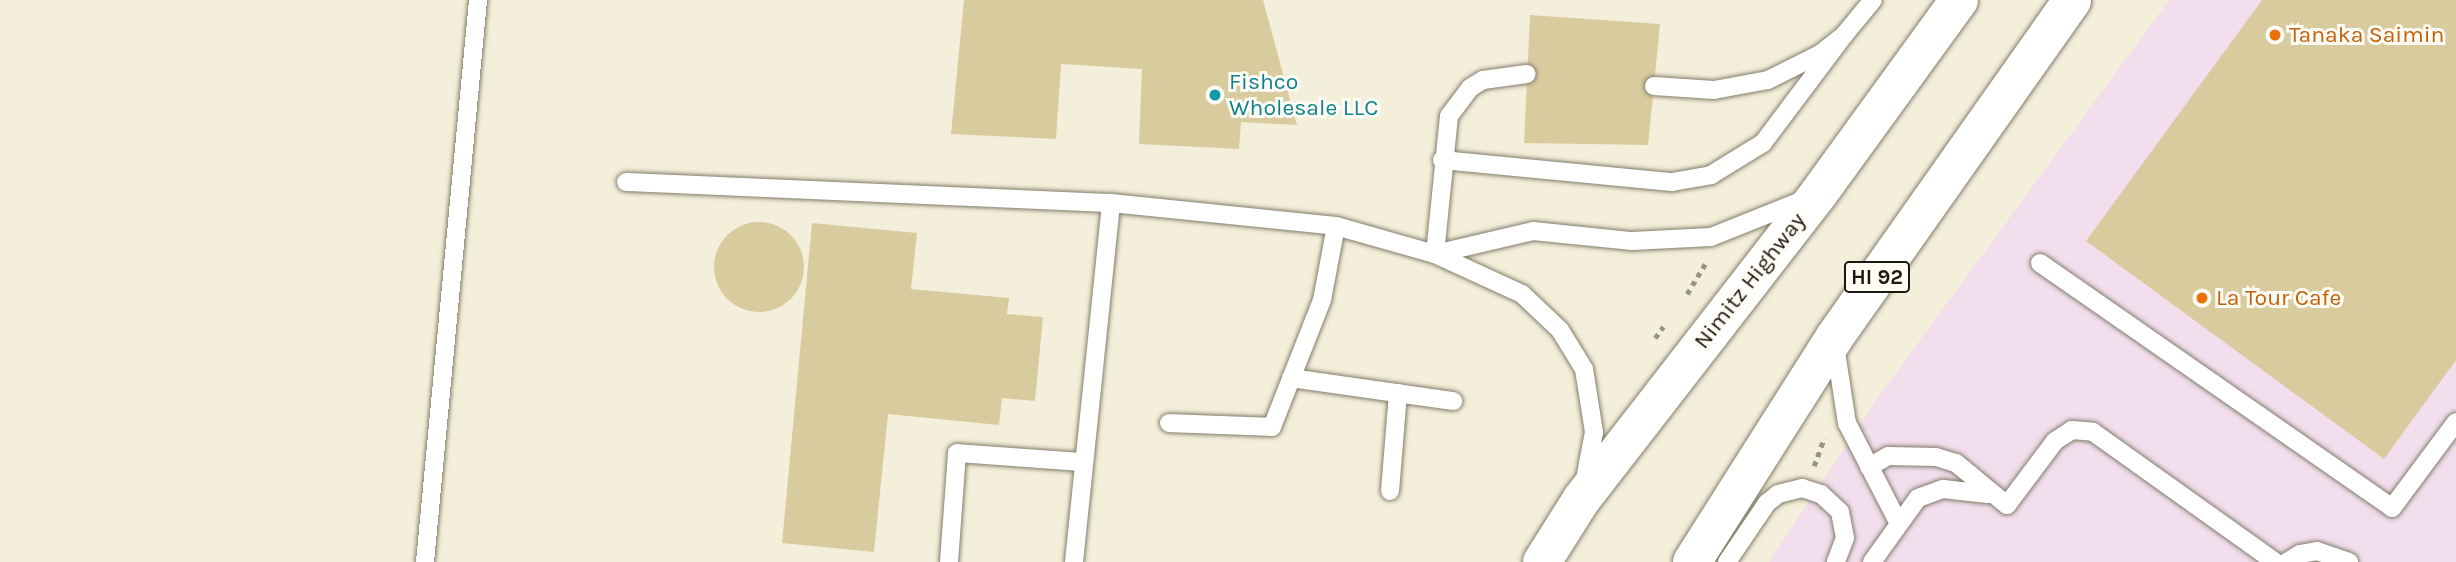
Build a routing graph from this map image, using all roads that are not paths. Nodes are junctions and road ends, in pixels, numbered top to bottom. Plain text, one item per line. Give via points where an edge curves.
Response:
1 (478, 0) edge
2 (1873, 0) edge
3 (1959, 0) edge
4 (2072, 0) edge
5 (1844, 35) junction
6 (1527, 74) dead end
7 (1654, 86) dead end
8 (1442, 160) junction
9 (626, 182) dead end
10 (1819, 193) junction
11 (1111, 203) junction
12 (1336, 226) junction
13 (1435, 254) junction
14 (2040, 263) dead end
15 (1834, 338) junction
16 (1291, 378) junction
17 (1398, 393) junction
18 (1453, 401) dead end
19 (2456, 422) edge
20 (1169, 424) dead end
21 (1083, 462) junction
22 (1869, 467) junction
23 (1390, 491) dead end
24 (1988, 494) junction
25 (1581, 500) junction
26 (1898, 522) junction
27 (425, 562) edge
28 (949, 562) edge
29 (1074, 562) edge
30 (1542, 562) edge
31 (1692, 562) edge
32 (1727, 562) edge
33 (1836, 562) edge
34 (1872, 562) edge
35 (2274, 562) edge
36 (2287, 562) edge
37 (2349, 562) edge

1 - 27 lane
2 - 5 lane
3 - 10 main road, Nimitz Highway
4 - 15 main road, HI 92
5 - 7 lane via 1820,54 1768,80 1714,90
5 - 8 lane via 1763,144 1711,175 1662,181
6 - 8 lane via 1497,75 1470,88 1449,116
8 - 13 lane
9 - 11 lane
10 - 13 lane via 1711,237 1632,241 1533,231
10 - 25 main road, Nimitz Highway
11 - 12 lane
11 - 21 lane
12 - 13 lane
12 - 16 lane via 1322,300
13 - 25 lane via 1522,294 1560,330 1584,369 1594,432
14 - 19 lane via 2392,508
15 - 22 lane via 1842,405
15 - 31 main road, HI 92
16 - 17 lane
16 - 20 lane via 1272,427
17 - 18 lane
17 - 23 lane
21 - 28 lane via 957,453
21 - 29 lane
22 - 24 lane via 1888,456 1922,455 1956,464
22 - 26 lane
24 - 26 lane via 1943,489 1929,493 1918,498
24 - 35 lane via 2007,505 2055,440 2073,430 2093,432
25 - 30 main road, Nimitz Highway
26 - 34 lane
32 - 33 lane via 1766,503 1778,494 1802,488 1821,494 1840,512 1845,538
36 - 37 lane via 2316,551

